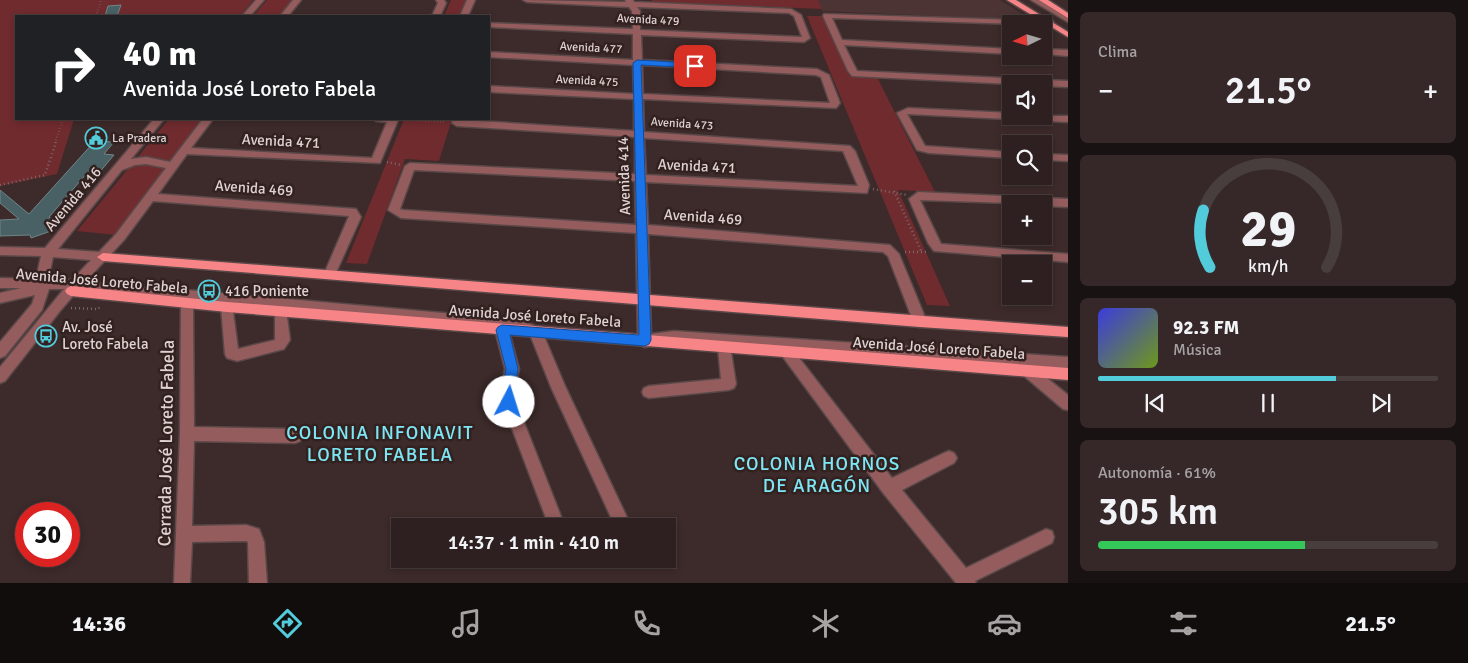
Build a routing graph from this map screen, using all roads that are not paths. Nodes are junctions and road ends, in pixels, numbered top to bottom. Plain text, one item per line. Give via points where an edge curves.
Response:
1 (260, 0) edge
2 (297, 0) edge
3 (441, 0) edge
4 (471, 0) edge
5 (527, 0) edge
6 (1011, 0) edge
7 (1035, 0) edge
8 (1043, 0) edge
9 (637, 4) edge
10 (247, 15) edge
11 (285, 15) edge
12 (436, 15) edge
13 (464, 15) edge
14 (1036, 15) edge
15 (1068, 16) edge
16 (1068, 20) edge
17 (1002, 21) edge
18 (1052, 24) edge
19 (490, 26) edge
20 (636, 32) junction
21 (1068, 35) edge
22 (839, 42) junction
23 (1002, 51) edge
24 (1052, 52) edge
25 (1068, 53) edge
26 (490, 55) edge
27 (637, 63) junction
28 (1068, 84) edge
29 (490, 89) edge
30 (637, 96) junction
31 (833, 106) joint
32 (1002, 116) edge
33 (1052, 118) edge
34 (1068, 119) edge
35 (158, 120) edge
36 (207, 120) edge
37 (393, 120) edge
38 (458, 121) edge
39 (638, 134) junction
40 (184, 151) junction
41 (1002, 154) edge
42 (1052, 157) edge
43 (1068, 158) edge
44 (172, 167) junction
45 (117, 169) junction
46 (640, 178) junction
47 (863, 189) joint
48 (150, 197) junction
49 (1068, 203) edge
50 (395, 212) joint
51 (642, 229) junction
52 (0, 251) edge
53 (48, 253) junction
54 (103, 257) junction
55 (1068, 258) edge
56 (330, 274) junction
57 (0, 283) edge
58 (39, 288) junction
59 (73, 288) junction
60 (0, 289) edge
61 (0, 298) edge
62 (643, 299) junction
63 (187, 304) junction
64 (227, 308) junction
65 (282, 312) junction
66 (920, 322) junction
67 (502, 330) junction
68 (1068, 332) edge
69 (536, 333) junction
70 (645, 340) junction
71 (725, 348) junction
72 (0, 352) edge
73 (788, 353) junction
74 (1068, 363) edge
75 (1028, 371) junction
76 (1068, 374) edge
77 (0, 377) edge
78 (649, 392) dead end
79 (1068, 404) edge
80 (187, 434) junction
81 (295, 436) dead end
82 (948, 458) dead end
83 (890, 488) junction
84 (554, 518) edge
85 (619, 518) edge
86 (184, 534) junction
87 (1046, 538) dead end
88 (965, 581) edge
89 (182, 582) edge
90 (258, 583) edge

1 - 10 street
2 - 11 street
3 - 12 street
4 - 13 street
5 - 9 street
6 - 14 main road
7 - 16 street
8 - 15 main road
9 - 20 street, Avenida 414
9 - 20 street, Avenida 479 via 793,12 805,39
17 - 22 street via 827,16
18 - 21 main road
19 - 20 street, Avenida 479
20 - 27 street, Avenida 414
22 - 23 street
22 - 28 street via 854,73
24 - 25 street
26 - 27 street, Avenida 477
27 - 30 street, Avenida 414
27 - 31 street, Avenida 477 via 812,71 825,75 835,103
29 - 30 street, Avenida 475
30 - 31 street, Avenida 475
30 - 39 street, Avenida 414
32 - 41 street via 902,112 921,148
33 - 34 street
35 - 45 street, Avenida 416
36 - 40 street
37 - 40 street, Avenida 471 via 376,161
38 - 39 street, Avenida 473
39 - 46 street, Avenida 414
39 - 47 street, Avenida 473 via 846,148
40 - 44 street
42 - 43 street
44 - 45 street via 145,160
44 - 48 street
45 - 53 street, Avenida 416
46 - 47 street, Avenida 471
46 - 50 street, Avenida 471 via 410,166
46 - 51 street, Avenida 414
48 - 54 street
48 - 56 street, Avenida 469 via 354,213 355,218
49 - 55 street via 914,197 938,248
50 - 51 street, Avenida 469
51 - 62 street, Avenida 414
51 - 66 street, Avenida 469 via 890,250
52 - 53 street, Avenida José Loreto Fabela
53 - 54 street, Avenida José Loreto Fabela
53 - 58 street
54 - 56 main road, Avenida José Loreto Fabela
54 - 59 street
56 - 62 main road, Avenida José Loreto Fabela
57 - 58 street
58 - 59 street
58 - 60 street, Avenida José Loreto Fabela
58 - 61 street
58 - 72 street via 37,306
59 - 63 main road, Avenida José Loreto Fabela
59 - 69 street via 517,324
59 - 77 street
62 - 66 main road, Avenida José Loreto Fabela
62 - 70 street, Avenida 414
63 - 64 main road, Avenida José Loreto Fabela
63 - 80 street, Cerrada José Loreto Fabela
64 - 65 main road, Avenida José Loreto Fabela
64 - 65 street via 232,354 236,355 279,345 283,340
65 - 67 main road, Avenida José Loreto Fabela
66 - 68 main road, Avenida José Loreto Fabela
67 - 69 main road, Avenida José Loreto Fabela
67 - 84 street via 512,369 507,393 509,402
69 - 70 main road, Avenida José Loreto Fabela
69 - 85 street
70 - 71 main road, Avenida José Loreto Fabela
70 - 74 street via 674,336
71 - 73 main road, Avenida José Loreto Fabela
71 - 78 street via 729,384
73 - 75 main road, Avenida José Loreto Fabela
73 - 83 street
75 - 76 main road, Avenida José Loreto Fabela
75 - 79 street
80 - 81 street
80 - 86 street, Cerrada José Loreto Fabela
82 - 83 street
83 - 88 street
86 - 89 street, Cerrada José Loreto Fabela
86 - 90 street via 246,533 253,536
87 - 88 street

